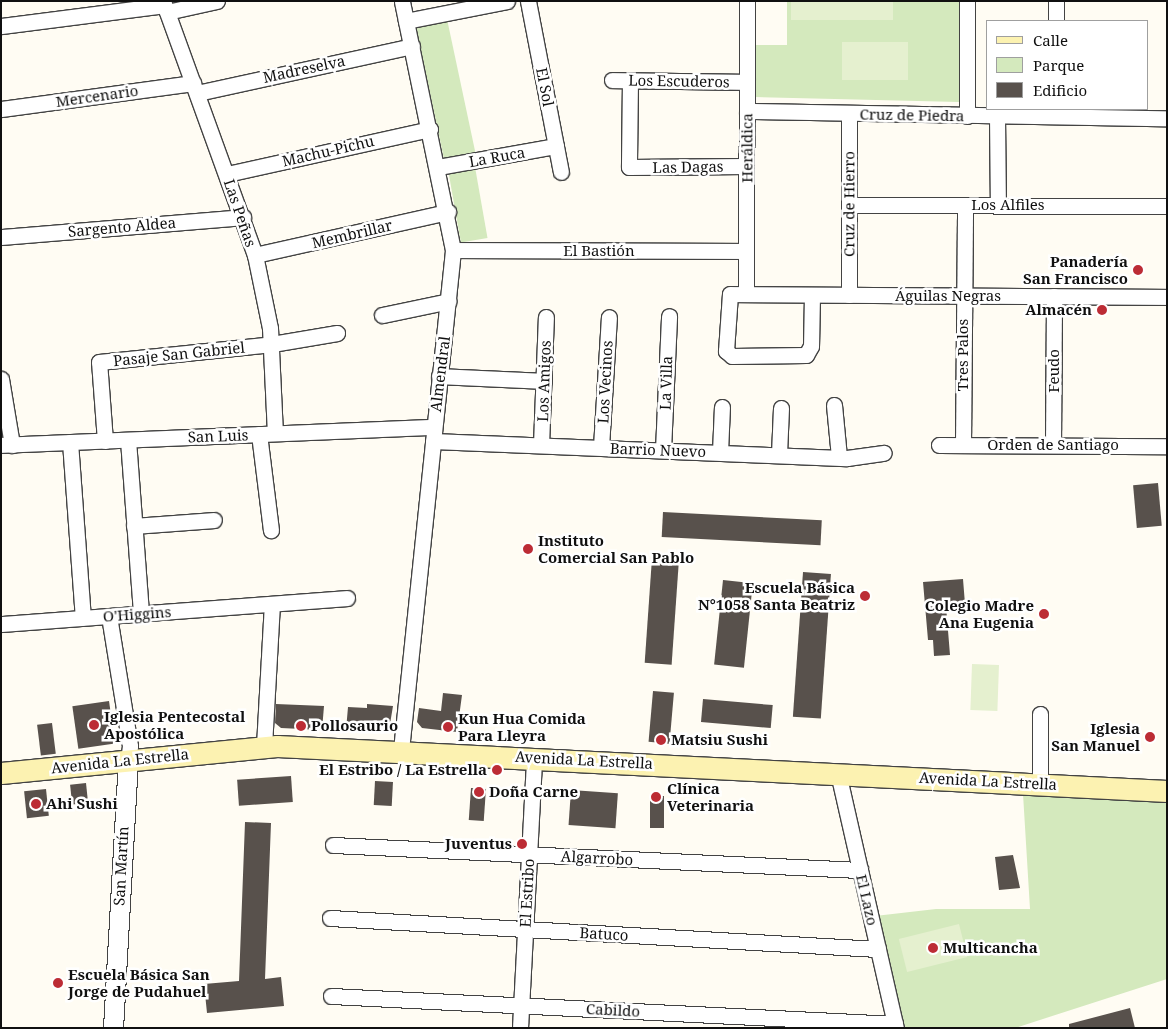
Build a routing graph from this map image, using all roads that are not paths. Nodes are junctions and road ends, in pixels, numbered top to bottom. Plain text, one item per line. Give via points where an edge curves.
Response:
1 (217, 1) edge
2 (402, 1) edge
3 (507, 1) edge
4 (528, 1) edge
5 (747, 1) edge
6 (967, 1) edge
7 (1056, 1) edge
8 (165, 6) edge
9 (1056, 20) edge
10 (406, 21) junction
11 (1, 26) edge
12 (412, 46) junction
13 (612, 80) dead end
14 (630, 80) junction
15 (747, 82) junction
16 (195, 88) junction
17 (1, 109) edge
18 (747, 111) junction
19 (849, 113) junction
20 (1055, 113) edge
21 (967, 116) junction
22 (998, 116) junction
23 (1167, 118) edge
24 (430, 128) junction
25 (556, 146) junction
26 (746, 166) junction
27 (438, 167) junction
28 (561, 172) dead end
29 (227, 174) junction
30 (849, 205) junction
31 (964, 205) junction
32 (998, 205) junction
33 (1167, 206) edge
34 (448, 212) junction
35 (243, 217) junction
36 (1, 237) edge
37 (453, 250) junction
38 (746, 251) junction
39 (255, 256) junction
40 (746, 294) junction
41 (812, 295) junction
42 (849, 295) junction
43 (964, 296) junction
44 (1054, 296) junction
45 (1167, 297) edge
46 (449, 301) junction
47 (382, 314) dead end
48 (669, 316) dead end
49 (546, 317) dead end
50 (608, 318) dead end
51 (336, 333) dead end
52 (272, 344) junction
53 (439, 376) junction
54 (1, 379) edge
55 (544, 381) junction
56 (834, 405) dead end
57 (722, 407) dead end
58 (781, 408) dead end
59 (275, 433) junction
60 (259, 434) junction
61 (433, 434) junction
62 (128, 440) junction
63 (105, 441) junction
64 (70, 442) junction
65 (7, 445) edge
66 (541, 445) junction
67 (939, 445) dead end
68 (963, 445) junction
69 (1053, 445) junction
70 (1167, 446) edge
71 (601, 447) junction
72 (663, 450) junction
73 (720, 452) junction
74 (779, 454) junction
75 (884, 454) dead end
76 (839, 457) junction
77 (214, 520) dead end
78 (134, 526) junction
79 (270, 530) dead end
80 (347, 598) dead end
81 (272, 604) junction
82 (141, 614) junction
83 (109, 616) junction
84 (83, 618) junction
85 (1, 624) edge
86 (1040, 714) dead end
87 (264, 746) junction
88 (401, 750) junction
89 (534, 758) junction
90 (128, 760) junction
91 (1, 773) edge
92 (838, 773) junction
93 (1040, 784) junction
94 (1167, 791) edge
95 (333, 845) dead end
96 (529, 855) junction
97 (860, 870) junction
98 (330, 918) dead end
99 (525, 930) junction
100 (878, 949) junction
101 (331, 996) dead end
102 (521, 1006) junction
103 (895, 1026) edge
104 (113, 1028) edge
105 (520, 1028) edge

1 - 8 street
2 - 10 street, Almendral
3 - 10 street
4 - 25 street, El Sol
5 - 15 street, Heráldica
6 - 21 street
7 - 9 street
8 - 11 street
8 - 16 street, Las Peñas
10 - 12 street, Almendral
12 - 16 street, Madreselva
12 - 24 street, Almendral
13 - 14 street, Los Escuderos
14 - 15 street, Los Escuderos
14 - 26 street, Las Dagas via 629,167
15 - 18 street, Heráldica
16 - 17 street, Mercenario
16 - 29 street, Las Peñas
18 - 19 street, Cruz de Piedra
18 - 26 street, Heráldica
19 - 21 street, Cruz de Piedra
19 - 30 street, Cruz de Hierro
20 - 22 street, Cruz de Piedra
20 - 23 street, Cruz de Piedra
21 - 22 street, Cruz de Piedra
22 - 32 street
24 - 27 street, Almendral
24 - 29 street, Machu-Pichu
25 - 27 street, La Ruca
25 - 28 street, El Sol
26 - 38 street, Heráldica
27 - 34 street, Almendral
29 - 35 street, Las Peñas
30 - 31 street, Los Alfiles
30 - 42 street, Cruz de Hierro
31 - 32 street, Los Alfiles
31 - 43 street, Tres Palos
32 - 33 street, Los Alfiles
34 - 37 street, Almendral
34 - 39 street, Membrillar
35 - 36 street, Sargento Aldea
35 - 39 street, Las Peñas
37 - 38 street, El Bastión
37 - 46 street, Almendral
38 - 40 street, Heráldica
39 - 52 street, Las Peñas
40 - 41 street, Águilas Negras
40 - 41 street, Águilas Negras via 730,294 725,348 732,356 809,352
41 - 42 street, Águilas Negras
42 - 43 street, Águilas Negras
43 - 44 street, Águilas Negras
43 - 68 street, Tres Palos
44 - 45 street, Águilas Negras
44 - 69 street, Feudo
46 - 47 street
46 - 53 street, Almendral
48 - 72 street, La Villa
49 - 55 street, Los Amigos
50 - 71 street, Los Vecinos
51 - 52 street, Pasaje San Gabriel
52 - 59 street, Las Peñas
52 - 63 street, Pasaje San Gabriel via 99,362
53 - 55 street
53 - 61 street, Almendral
54 - 65 street
55 - 66 street, Los Amigos
56 - 76 street
57 - 73 street
58 - 74 street
59 - 60 street, San Luis
59 - 61 street, San Luis
60 - 62 street, San Luis
60 - 79 street
61 - 66 street, Barrio Nuevo
61 - 88 street, Almendral
62 - 63 street, San Luis
62 - 78 street
63 - 64 street, San Luis
64 - 65 street, San Luis
64 - 84 street
66 - 71 street, Barrio Nuevo
67 - 68 street, Orden de Santiago
68 - 69 street, Orden de Santiago
69 - 70 street, Orden de Santiago
71 - 72 street, Barrio Nuevo
72 - 73 street, Barrio Nuevo
73 - 74 street, Barrio Nuevo
74 - 76 street, Barrio Nuevo
75 - 76 street, Barrio Nuevo
77 - 78 street
78 - 82 street
80 - 81 street, O'Higgins
81 - 82 street, O'Higgins
81 - 87 street
82 - 83 street, O'Higgins
83 - 84 street, O'Higgins
83 - 90 street, San Martín via 130,746
84 - 85 street, O'Higgins
86 - 93 street
87 - 88 main road, Avenida La Estrella
87 - 90 main road, Avenida La Estrella
88 - 89 main road, Avenida La Estrella
89 - 92 main road, Avenida La Estrella
89 - 96 street, El Estribo
90 - 91 main road, Avenida La Estrella
90 - 104 street, San Martín
92 - 93 main road, Avenida La Estrella
92 - 97 street, El Lazo
93 - 94 main road, Avenida La Estrella
95 - 96 street, Algarrobo
96 - 97 street, Algarrobo
96 - 99 street, El Estribo
97 - 100 street, El Lazo
98 - 99 street, Batuco
99 - 100 street, Batuco
99 - 102 street, El Estribo
100 - 103 street, El Lazo
101 - 102 street, Cabildo
102 - 103 street, Cabildo
102 - 105 street, El Estribo

